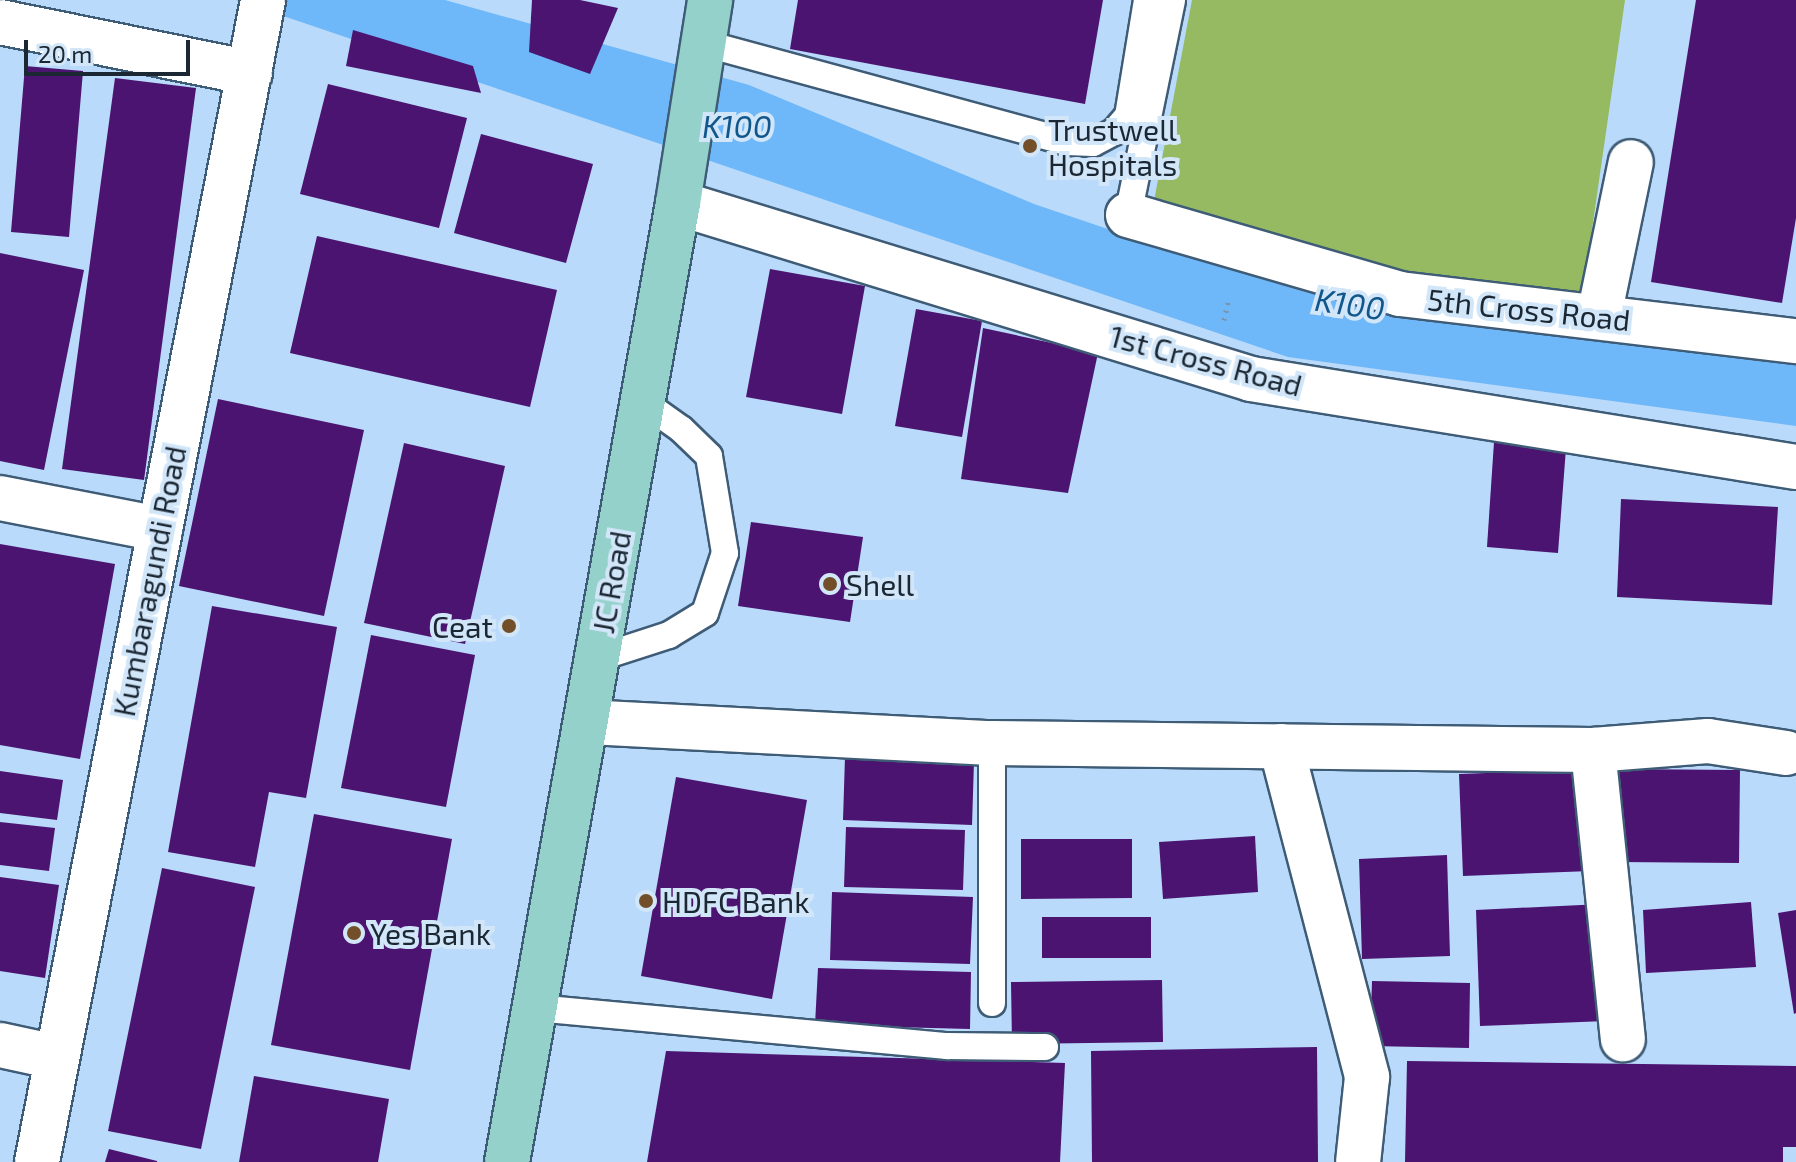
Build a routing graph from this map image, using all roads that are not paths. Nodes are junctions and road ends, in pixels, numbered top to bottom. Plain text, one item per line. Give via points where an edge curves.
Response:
1 (710, 0) edge
2 (1147, 0) edge
3 (1172, 0) edge
4 (261, 8) edge
5 (0, 22) edge
6 (702, 51) junction
7 (250, 73) junction
8 (1631, 162) dead end
9 (681, 186) junction
10 (1128, 215) joint
11 (1599, 316) junction
12 (1796, 341) edge
13 (643, 402) junction
14 (1796, 467) edge
15 (0, 498) edge
16 (160, 529) junction
17 (598, 658) junction
18 (587, 722) junction
19 (992, 743) junction
20 (1281, 746) junction
21 (1593, 750) junction
22 (1786, 753) dead end
23 (992, 1003) dead end
24 (536, 1008) junction
25 (1623, 1039) dead end
26 (0, 1045) edge
27 (1045, 1047) dead end
28 (55, 1057) junction
29 (37, 1162) edge
30 (507, 1162) edge
31 (1358, 1162) edge

1 - 6 main road, JC Road
2 - 6 lane via 1128,116 1114,132 1093,143 1067,142
3 - 10 lane
4 - 7 street, Kumbaragundi Road
5 - 7 street
6 - 9 main road, JC Road
7 - 16 street, Kumbaragundi Road
8 - 11 street
9 - 13 main road, JC Road
9 - 14 street, 1st Cross Road via 1251,379
10 - 11 street, 5th Cross Road via 1400,294
11 - 12 street, 5th Cross Road
13 - 17 main road, JC Road
13 - 17 lane via 709,456 725,553 705,613 669,635
15 - 16 street
16 - 28 street, Kumbaragundi Road
17 - 18 main road, JC Road
18 - 19 street
18 - 24 main road, JC Road
19 - 20 street
19 - 23 lane
20 - 21 street
20 - 31 street via 1367,1077
21 - 22 street via 1708,741
21 - 25 street
24 - 27 lane via 947,1046
24 - 30 main road, JC Road
26 - 28 street
28 - 29 street, Kumbaragundi Road

